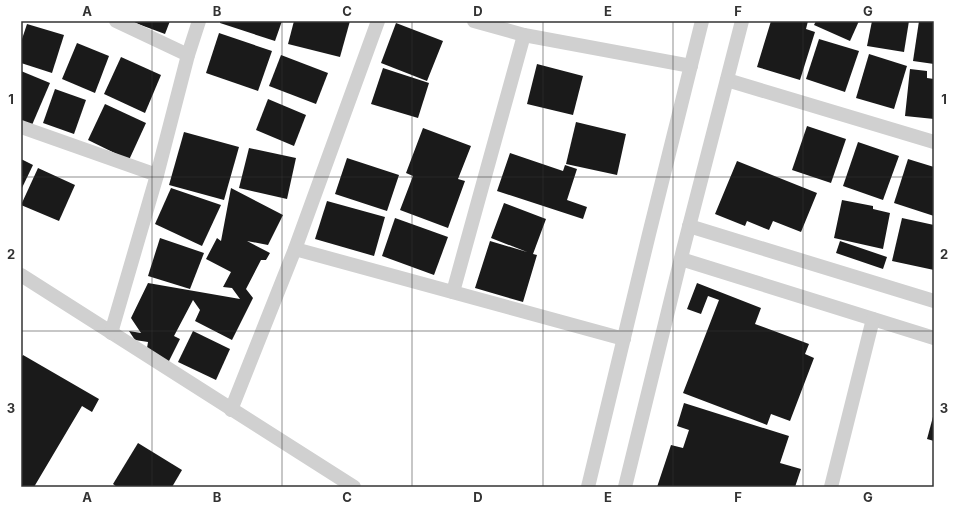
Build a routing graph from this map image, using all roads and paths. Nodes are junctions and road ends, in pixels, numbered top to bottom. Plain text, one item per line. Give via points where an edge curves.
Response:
1 (116, 21) edge
2 (199, 21) edge
3 (378, 21) edge
4 (474, 21) edge
5 (702, 21) edge
6 (742, 21) edge
7 (524, 35) junction
8 (188, 56) junction
9 (691, 66) junction
10 (727, 80) junction
11 (21, 127) edge
12 (934, 142) edge
13 (157, 175) junction
14 (689, 226) junction
15 (295, 249) junction
16 (681, 258) junction
17 (21, 275) edge
18 (453, 292) junction
19 (934, 301) edge
20 (873, 319) junction
21 (111, 333) junction
22 (934, 338) edge
23 (624, 339) junction
24 (231, 410) junction
25 (354, 487) edge
26 (588, 487) edge
27 (625, 487) edge
28 (832, 487) edge

1 - 8 street
2 - 8 street
3 - 15 street
4 - 7 street
5 - 9 street
6 - 10 street
7 - 9 street
7 - 18 street
8 - 13 street
9 - 23 street
10 - 12 street
10 - 14 street
11 - 13 street
13 - 21 street
14 - 16 street
14 - 19 street
15 - 18 street
15 - 24 street
16 - 20 street
16 - 27 street
17 - 21 street
18 - 23 street
20 - 22 street
20 - 28 street
21 - 24 street
23 - 26 street
24 - 25 street

